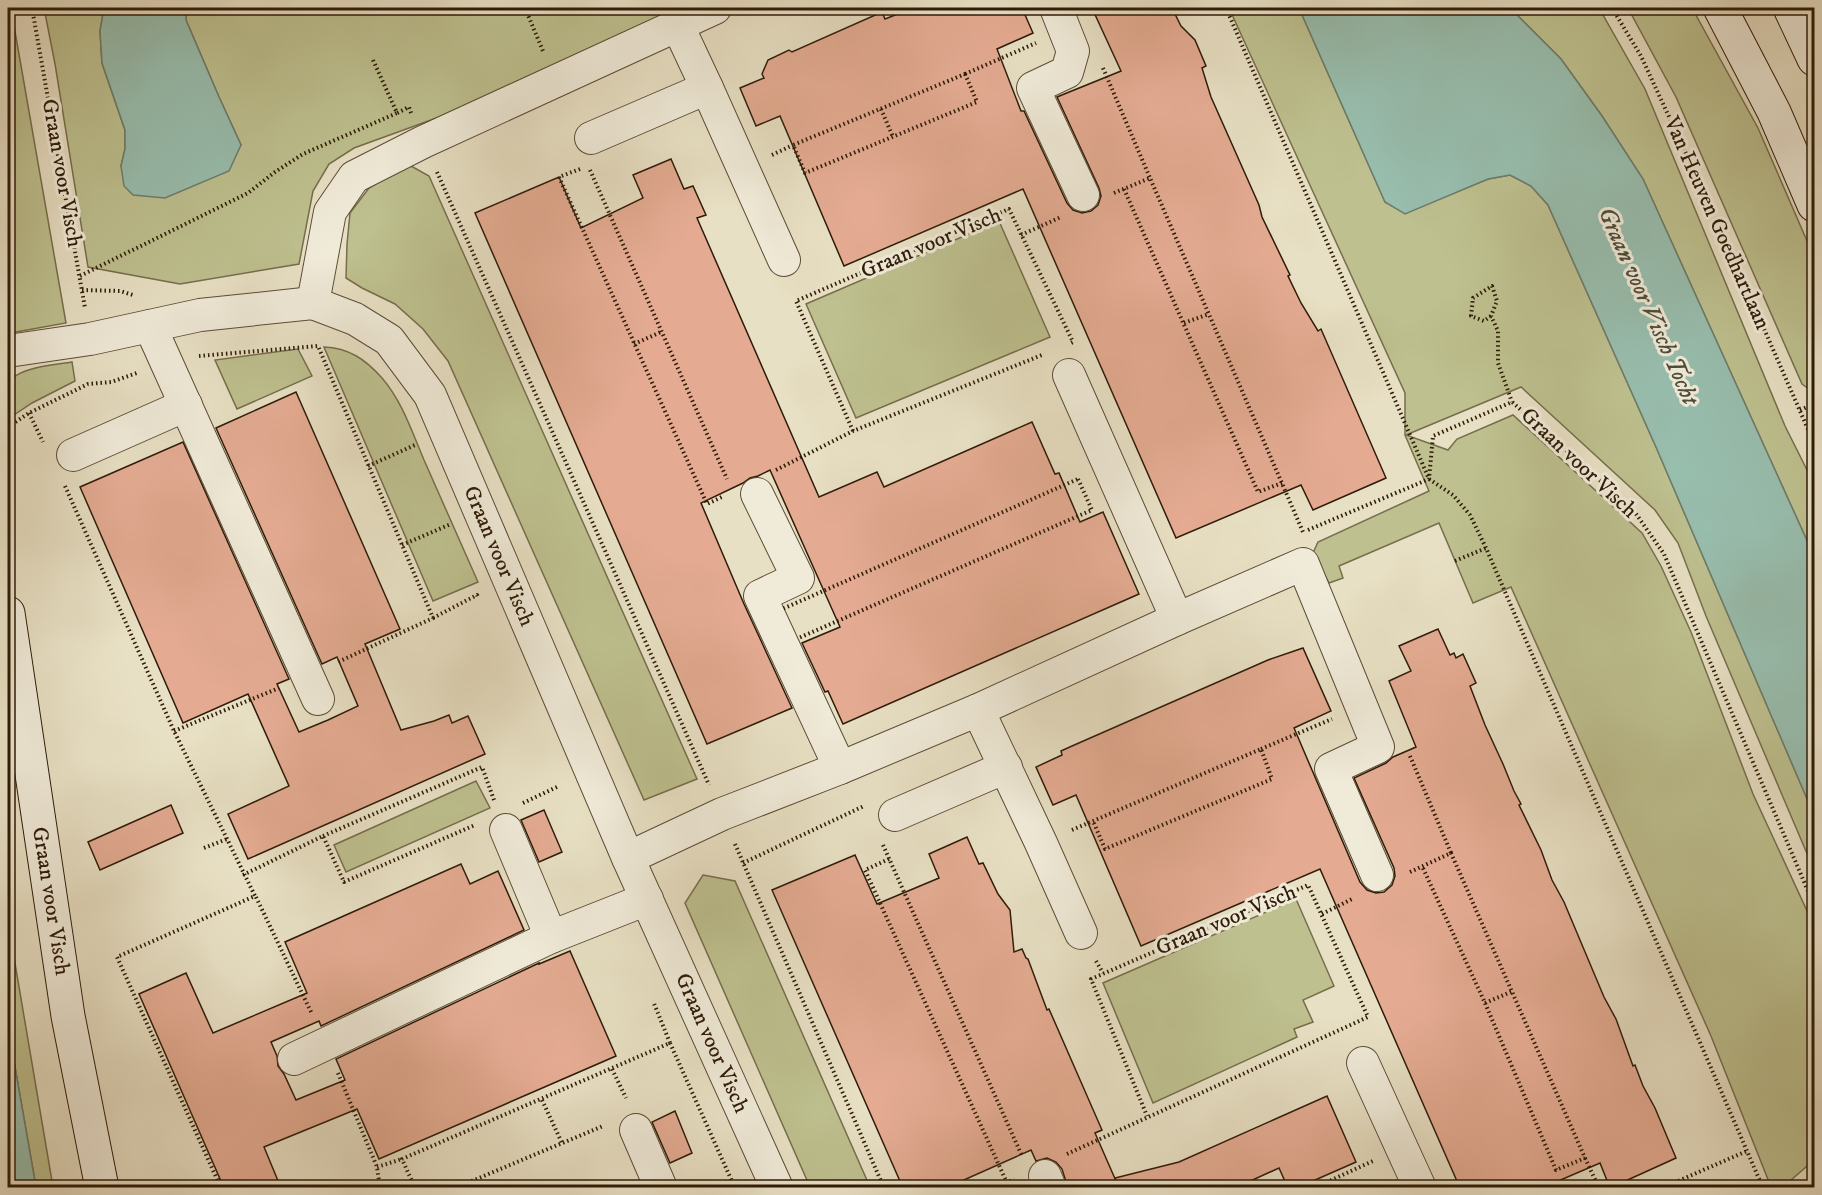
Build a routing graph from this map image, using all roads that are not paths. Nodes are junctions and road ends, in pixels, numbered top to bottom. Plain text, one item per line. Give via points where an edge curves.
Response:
1 (715, 8) edge
2 (1056, 8) edge
3 (1720, 8) edge
4 (1790, 8) edge
5 (676, 24) junction
6 (1815, 60) edge
7 (707, 88) junction
8 (591, 138) dead end
9 (1094, 196) road end
10 (1815, 205) edge
11 (784, 260) dead end
12 (313, 303) junction
13 (150, 326) junction
14 (8, 351) edge
15 (1067, 361) road end
16 (186, 405) junction
17 (68, 469) road end
18 (754, 486) road end
19 (8, 613) edge
20 (1177, 619) junction
21 (313, 687) road end
22 (978, 710) junction
23 (1005, 767) junction
24 (840, 768) junction
25 (503, 822) road end
26 (882, 824) road end
27 (628, 858) junction
28 (1380, 882) road end
29 (647, 899) junction
30 (1081, 933) dead end
31 (551, 937) junction
32 (294, 1059) dead end
33 (1363, 1064) dead end
34 (623, 1120) road end
35 (102, 1188) edge
36 (661, 1188) edge
37 (777, 1188) edge
38 (1420, 1188) edge

1 - 5 street
2 - 9 street via 1073,51 1067,72 1033,88
3 - 10 street via 1774,112
4 - 6 street
5 - 7 street
5 - 12 street via 354,177 330,212
7 - 8 street
7 - 11 street
12 - 13 street, Graan voor Visch via 200,315
12 - 27 street, Graan voor Visch via 355,319 389,340 430,395
13 - 14 street, Graan voor Visch
13 - 16 street
15 - 20 street
16 - 17 street
16 - 21 street
18 - 24 street via 798,578 760,596
19 - 35 street, Graan voor Visch via 68,1016
20 - 22 street
20 - 28 street via 1303,564 1378,747 1331,769
22 - 23 street
22 - 24 street
23 - 26 street
23 - 30 street
24 - 27 street via 722,814
25 - 31 street
27 - 29 street, Graan voor Visch
29 - 31 street
29 - 37 street, Graan voor Visch
31 - 32 street
33 - 38 street
34 - 36 street

